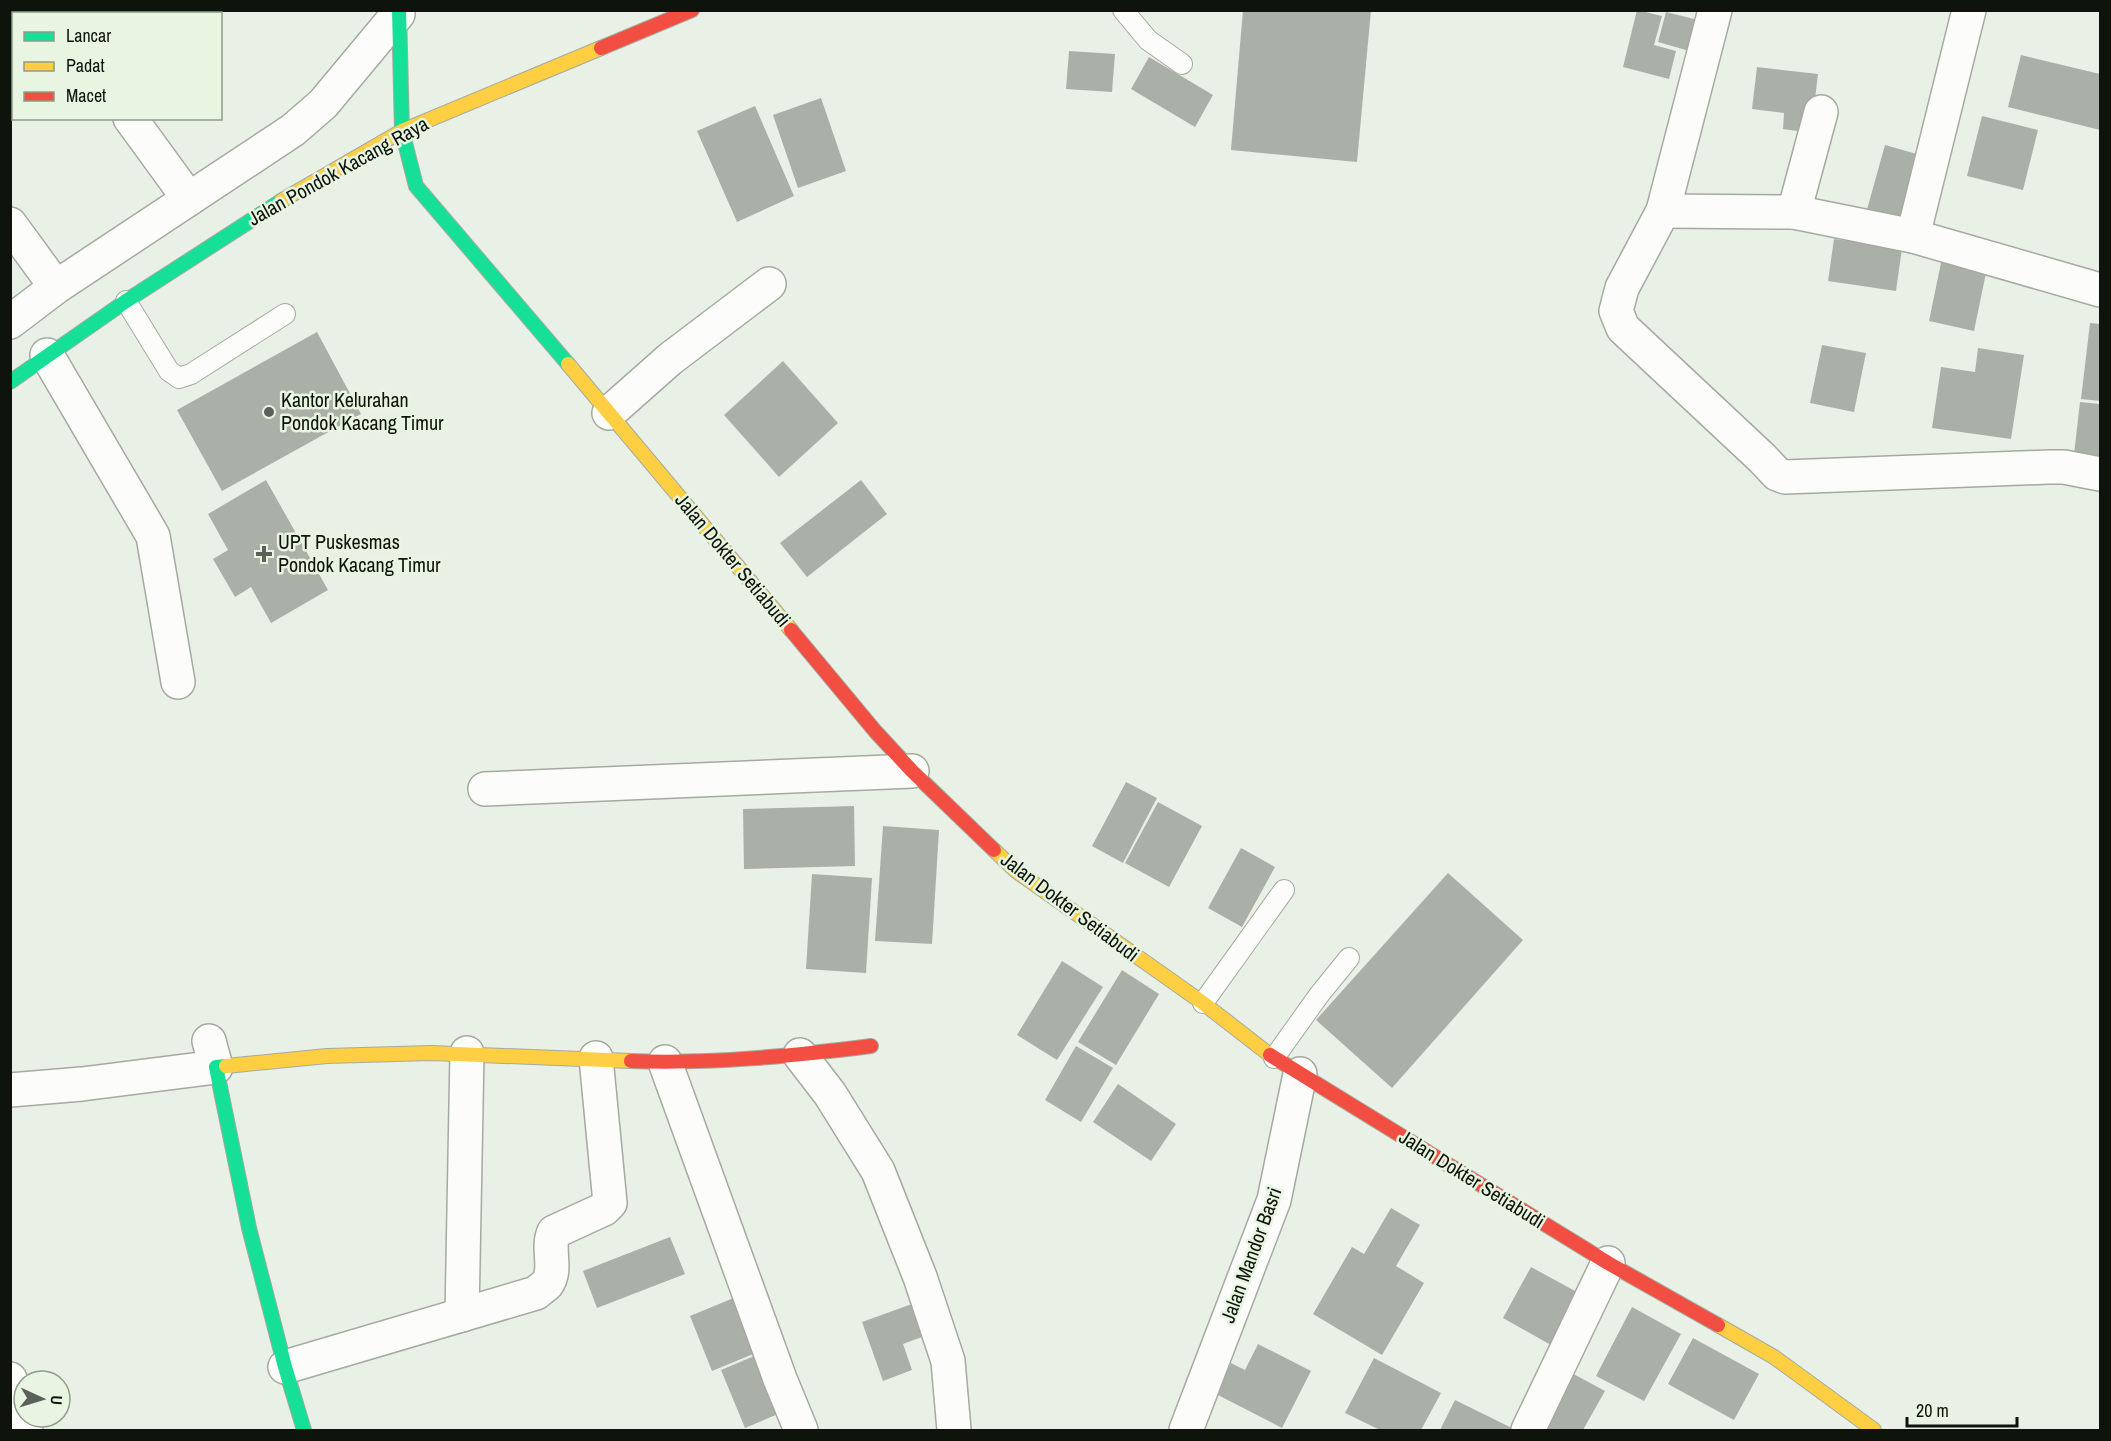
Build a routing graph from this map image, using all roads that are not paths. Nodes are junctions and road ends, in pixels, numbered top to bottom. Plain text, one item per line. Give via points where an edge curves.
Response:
1 (692, 10) edge
2 (1123, 10) edge
3 (1715, 10) edge
4 (1969, 10) edge
5 (399, 12) edge
6 (1182, 64) dead end
7 (1821, 112) dead end
8 (131, 120) edge
9 (402, 131) junction
10 (189, 199) junction
11 (1663, 211) junction
12 (1794, 212) junction
13 (10, 224) edge
14 (1913, 236) junction
15 (769, 284) dead end
16 (56, 287) junction
17 (2100, 290) edge
18 (126, 301) junction
19 (285, 314) dead end
20 (10, 322) edge
21 (46, 355) junction
22 (10, 382) edge
23 (609, 413) junction
24 (2100, 474) edge
25 (178, 682) dead end
26 (912, 771) junction
27 (485, 789) dead end
28 (1284, 890) dead end
29 (1349, 958) dead end
30 (1203, 1003) junction
31 (871, 1046) dead end
32 (467, 1053) junction
33 (213, 1054) junction
34 (800, 1055) junction
35 (596, 1058) junction
36 (665, 1062) junction
37 (1287, 1066) junction
38 (10, 1090) edge
39 (1608, 1263) junction
40 (462, 1315) junction
41 (285, 1367) junction
42 (10, 1379) edge
43 (26, 1431) edge
44 (304, 1431) edge
45 (801, 1431) edge
46 (954, 1431) edge
47 (1186, 1431) edge
48 (1528, 1431) edge
49 (1874, 1431) edge

1 - 9 street, Jalan Pondok Kacang Raya
2 - 6 lane via 1149,40
3 - 11 street
4 - 14 street
5 - 9 street, Jalan Dokter Setiabudi
5 - 10 street via 323,104 293,130
7 - 12 street
8 - 10 street
9 - 18 street, Jalan Pondok Kacang Raya via 267,209
9 - 23 street, Jalan Dokter Setiabudi via 416,186
10 - 16 street
11 - 12 street
11 - 24 street via 1622,288 1616,311 1623,328 1777,474 1785,477 2049,467
12 - 14 street
13 - 16 street
14 - 17 street
15 - 23 street via 670,359
16 - 20 street
18 - 19 lane via 169,371 179,378
18 - 21 street, Jalan Pondok Kacang Raya
21 - 22 street, Jalan Pondok Kacang Raya
21 - 25 street via 153,536
23 - 26 street, Jalan Dokter Setiabudi
26 - 27 street
26 - 30 street, Jalan Dokter Setiabudi via 1016,872
28 - 30 lane
29 - 37 lane via 1319,995
30 - 37 street, Jalan Dokter Setiabudi
31 - 34 street
32 - 33 street
32 - 35 street
32 - 40 street
33 - 38 street via 82,1084
33 - 41 street via 249,1228
34 - 36 street
34 - 46 street via 830,1094 878,1171 948,1361
35 - 36 street
35 - 40 street via 610,1203 554,1232 550,1241 552,1273 536,1293
36 - 45 street
37 - 39 street, Jalan Dokter Setiabudi
37 - 47 street, Jalan Mandor Basri via 1274,1200
39 - 48 street
39 - 49 street, Jalan Dokter Setiabudi via 1774,1357
40 - 41 street
41 - 44 street
42 - 43 street

